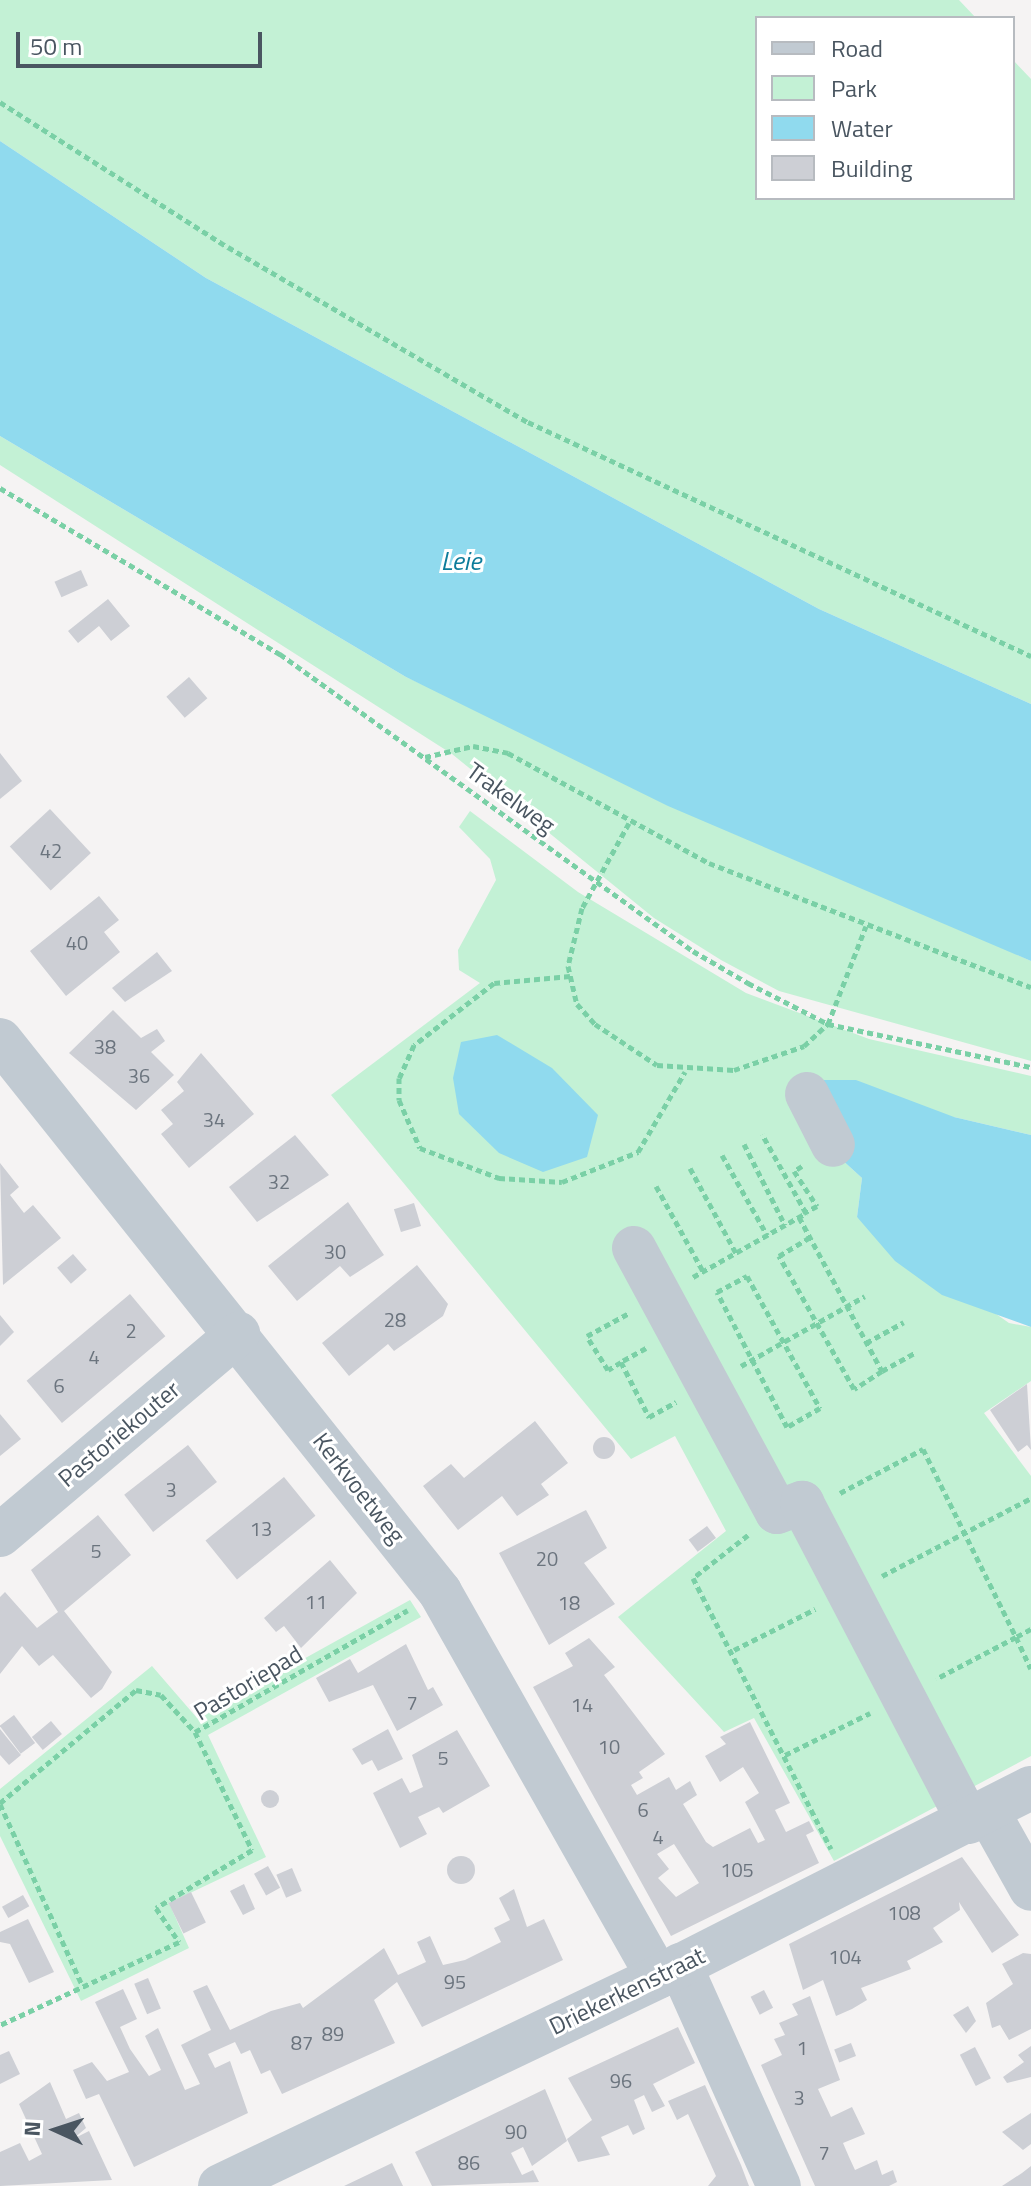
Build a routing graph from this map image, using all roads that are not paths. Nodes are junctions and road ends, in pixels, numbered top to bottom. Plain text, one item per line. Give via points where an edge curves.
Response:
1 (0, 1040) edge
2 (807, 1094) dead end
3 (816, 1156) road end
4 (634, 1248) dead end
5 (238, 1334) junction
6 (0, 1535) edge
7 (1031, 1788) edge
8 (978, 1817) junction
9 (1031, 1889) edge
10 (669, 1971) junction
11 (220, 2186) edge
12 (779, 2186) edge

1 - 5 street, Kerkvoetweg
2 - 3 street
4 - 8 street
5 - 6 street, Pastoriekouter
5 - 10 street, Kerkvoetweg via 440,1592
7 - 8 street, Driekerkenstraat
8 - 9 street
8 - 10 street, Driekerkenstraat
10 - 11 street, Driekerkenstraat
10 - 12 street, Kerkvoetweg

